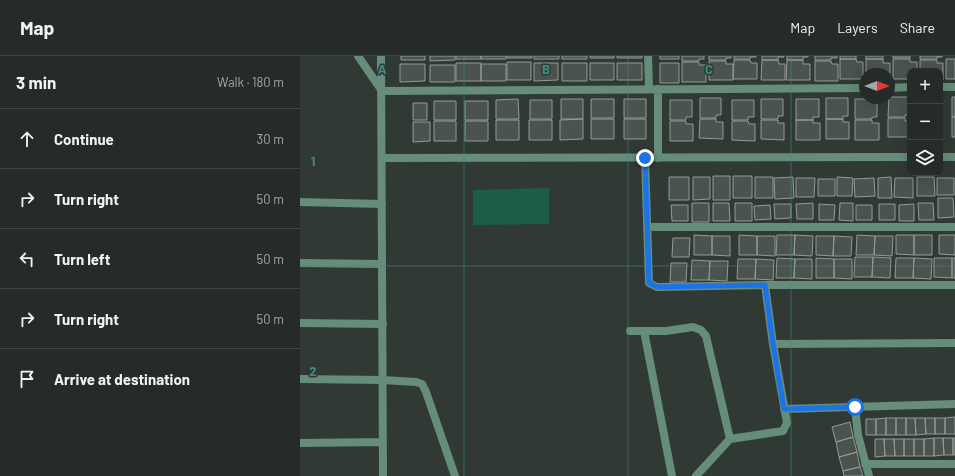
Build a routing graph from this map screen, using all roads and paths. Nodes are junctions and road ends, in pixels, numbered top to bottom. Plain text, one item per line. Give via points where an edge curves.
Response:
1 (358, 56) edge
2 (381, 56) edge
3 (648, 56) edge
4 (907, 87) edge
5 (943, 87) edge
6 (955, 87) edge
7 (859, 88) edge
8 (895, 88) edge
9 (649, 89) junction
10 (658, 89) junction
11 (382, 90) junction
12 (907, 157) edge
13 (943, 157) edge
14 (955, 157) edge
15 (382, 158) junction
16 (645, 158) junction
17 (658, 158) junction
18 (300, 202) edge
19 (382, 204) junction
20 (648, 227) junction
21 (955, 227) edge
22 (300, 263) edge
23 (382, 264) junction
24 (765, 285) junction
25 (955, 285) edge
26 (300, 323) edge
27 (383, 324) junction
28 (630, 331) dead end
29 (644, 331) junction
30 (955, 343) edge
31 (773, 344) junction
32 (300, 379) edge
33 (383, 380) junction
34 (955, 404) edge
35 (855, 407) junction
36 (784, 409) junction
37 (730, 439) junction
38 (300, 442) edge
39 (383, 442) junction
40 (865, 464) junction
41 (955, 464) edge
42 (383, 476) edge
43 (455, 476) edge
44 (672, 476) edge
45 (696, 476) edge
46 (869, 476) edge

1 - 11 street
2 - 11 street
3 - 9 street
4 - 8 street
5 - 6 street
7 - 10 street
9 - 10 street
9 - 11 street
10 - 17 street
11 - 15 street
12 - 17 street
13 - 14 street
15 - 16 street
15 - 19 street
16 - 17 street
16 - 20 street
18 - 19 street
19 - 23 street
20 - 21 street
20 - 24 street via 649,283 657,287
22 - 23 street
23 - 27 street
24 - 25 street
24 - 31 street
26 - 27 street
27 - 33 street
28 - 29 street
29 - 37 street via 693,328 701,330 706,336
29 - 44 street
30 - 31 street
31 - 36 street
32 - 33 street
33 - 39 street
33 - 43 street via 422,384
34 - 35 street
35 - 36 street
35 - 40 street
36 - 37 street via 787,424 783,431
37 - 45 street
38 - 39 street
39 - 42 street
40 - 41 street
40 - 46 street

